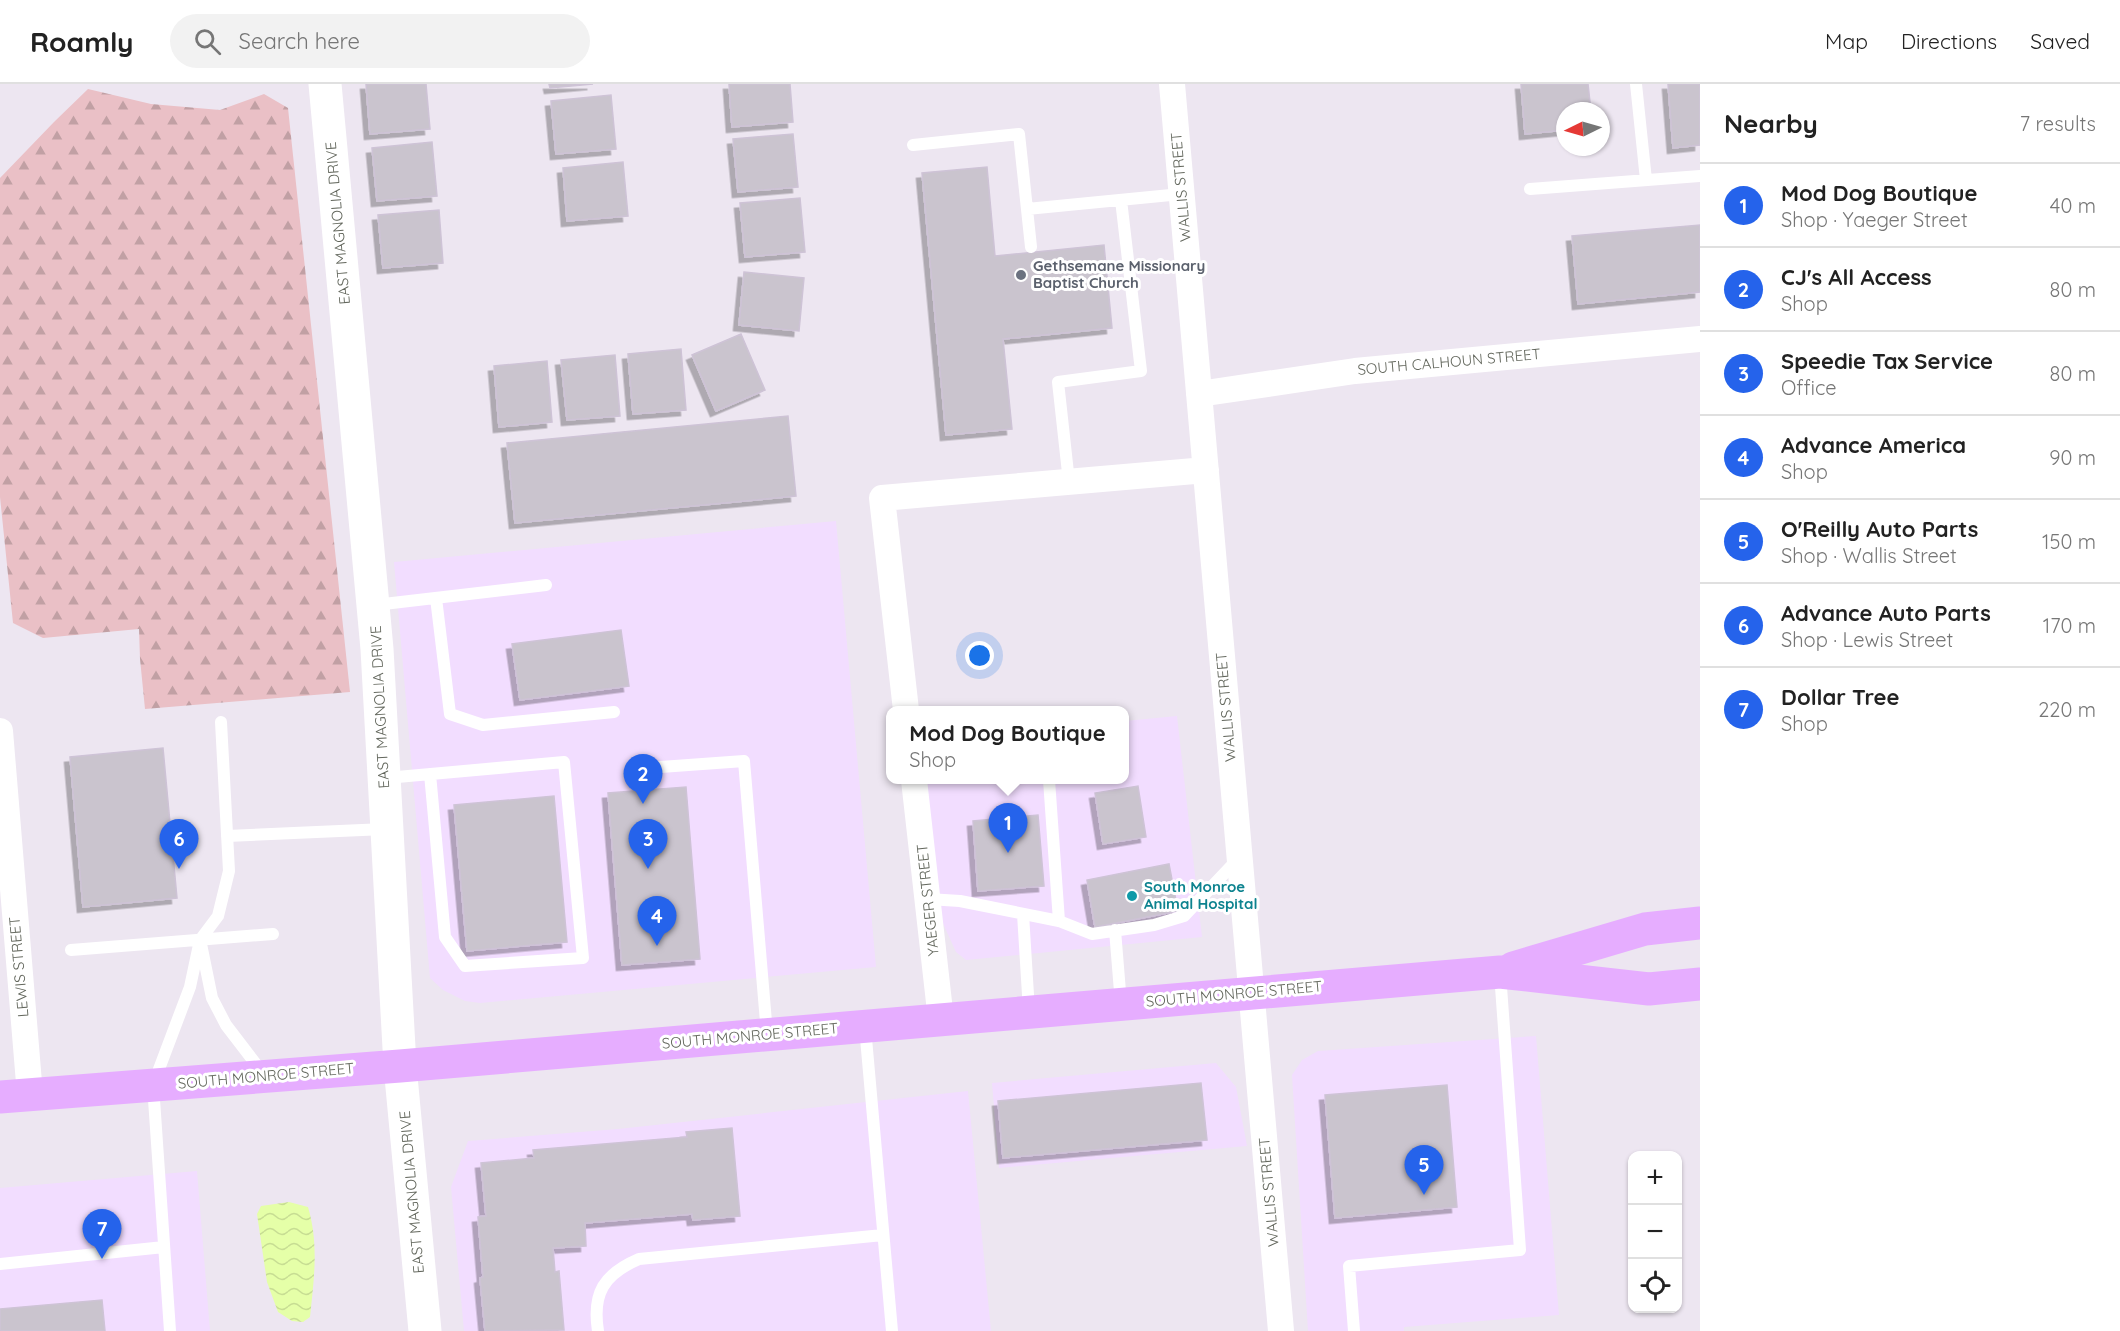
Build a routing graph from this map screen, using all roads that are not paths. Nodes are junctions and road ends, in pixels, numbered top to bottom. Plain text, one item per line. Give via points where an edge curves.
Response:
1 (325, 84) edge
2 (1172, 84) edge
3 (1636, 84) edge
4 (913, 145) dead end
5 (1700, 176) edge
6 (1646, 180) junction
7 (1530, 189) dead end
8 (1181, 194) junction
9 (1121, 200) junction
10 (1027, 209) junction
11 (1031, 247) dead end
12 (1700, 339) edge
13 (1199, 394) junction
14 (1206, 470) junction
15 (1069, 482) junction
16 (546, 585) dead end
17 (436, 597) junction
18 (374, 605) junction
19 (905, 706) edge
20 (614, 712) dead end
21 (220, 722) dead end
22 (0, 731) edge
23 (633, 769) dead end
24 (430, 774) junction
25 (384, 778) junction
26 (2, 781) edge
27 (914, 784) edge
28 (1049, 784) edge
29 (387, 829) junction
30 (227, 836) junction
31 (1239, 858) junction
32 (7, 890) edge
33 (928, 899) junction
34 (1023, 914) junction
35 (1059, 921) junction
36 (1700, 923) edge
37 (1115, 930) junction
38 (273, 934) dead end
39 (200, 940) junction
40 (71, 950) dead end
41 (1500, 972) junction
42 (1700, 984) edge
43 (1251, 992) junction
44 (1121, 1004) junction
45 (1029, 1012) junction
46 (941, 1020) junction
47 (865, 1027) junction
48 (767, 1035) junction
49 (400, 1066) junction
50 (266, 1076) junction
51 (153, 1085) junction
52 (15, 1096) edge
53 (883, 1235) junction
54 (164, 1247) junction
55 (0, 1264) edge
56 (170, 1331) edge
57 (425, 1331) edge
58 (598, 1331) edge
59 (891, 1331) edge
60 (1281, 1331) edge
61 (1354, 1331) edge

1 - 18 main road, EAST MAGNOLIA DRIVE
2 - 8 street, WALLIS STREET
3 - 6 lane
4 - 10 lane via 1019,134
5 - 6 lane
6 - 7 lane
8 - 9 lane
8 - 13 street, WALLIS STREET
9 - 10 lane
9 - 15 lane via 1141,371 1058,382
10 - 11 lane
12 - 13 street, SOUTH CALHOUN STREET via 1355,370
13 - 14 street, WALLIS STREET
14 - 15 street
14 - 31 street, WALLIS STREET
15 - 19 street via 882,498
16 - 17 lane
17 - 18 lane
17 - 20 lane via 450,714 483,725
18 - 25 main road, EAST MAGNOLIA DRIVE
21 - 30 lane
22 - 26 street, LEWIS STREET
23 - 48 lane via 744,761
24 - 24 lane via 564,762 584,958 465,966 445,937
24 - 25 lane
25 - 29 main road, EAST MAGNOLIA DRIVE
26 - 32 street, LEWIS STREET
27 - 33 street, YAEGER STREET
28 - 35 lane
29 - 30 lane
29 - 49 main road, EAST MAGNOLIA DRIVE
30 - 39 lane via 229,871 218,916
31 - 37 lane via 1184,916
31 - 43 street, WALLIS STREET
32 - 52 street, LEWIS STREET
33 - 34 lane via 960,901
33 - 46 street, YAEGER STREET
34 - 35 lane
34 - 45 lane
35 - 37 lane via 1092,934
36 - 41 main road, SOUTH MONROE STREET via 1645,929
37 - 44 lane
38 - 39 lane
39 - 40 lane
39 - 50 lane via 212,998 229,1030
39 - 51 lane via 183,1009
41 - 42 main road, SOUTH MONROE STREET via 1649,989
41 - 43 main road, SOUTH MONROE STREET
41 - 61 lane via 1520,1250 1349,1266
43 - 44 main road, SOUTH MONROE STREET
43 - 60 street, WALLIS STREET
44 - 45 main road, SOUTH MONROE STREET
45 - 46 main road, SOUTH MONROE STREET
46 - 47 main road, SOUTH MONROE STREET
47 - 48 main road, SOUTH MONROE STREET
47 - 53 lane
48 - 49 main road, SOUTH MONROE STREET
49 - 50 main road, SOUTH MONROE STREET
49 - 57 main road, EAST MAGNOLIA DRIVE
50 - 51 main road, SOUTH MONROE STREET
51 - 52 main road, SOUTH MONROE STREET
51 - 54 lane
53 - 58 lane via 639,1259 620,1267 605,1282 598,1296
53 - 59 lane
54 - 55 lane
54 - 56 lane

